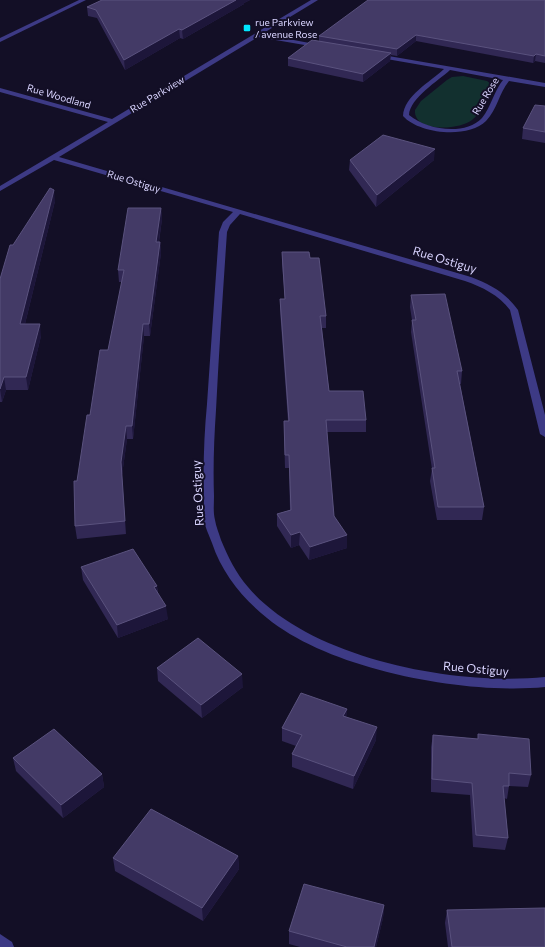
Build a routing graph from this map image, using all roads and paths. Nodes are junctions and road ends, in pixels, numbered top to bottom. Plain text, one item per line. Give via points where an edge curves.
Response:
1 (83, 0) edge
2 (315, 0) edge
3 (257, 35) junction
4 (0, 40) edge
5 (324, 47) edge
6 (371, 55) edge
7 (448, 69) junction
8 (507, 79) junction
9 (545, 86) edge
10 (0, 90) edge
11 (112, 121) junction
12 (53, 157) junction
13 (0, 189) edge
14 (238, 212) junction
15 (545, 434) edge
16 (545, 682) edge
17 (0, 941) edge
18 (7, 947) edge

1 - 4 street
2 - 3 street, Rue Parkview
3 - 5 street
3 - 11 street, Rue Parkview
6 - 7 street, Rue Rose
7 - 8 street, Rue Rose
7 - 8 street, Rue Rose via 407,108 406,116 412,121 421,126 440,130 460,130 476,125 487,114
8 - 9 street, Rue Rose
10 - 11 street, Rue Woodland
11 - 12 street, Rue Parkview
12 - 13 street, Rue Parkview
12 - 14 street, Rue Ostiguy
14 - 15 street, Rue Ostiguy via 468,280 486,286 500,295 510,305 516,317
14 - 16 street, Rue Ostiguy via 226,224 223,232 207,462 210,521 225,563 245,590 272,615 307,638 347,656 391,670 440,678 506,684
17 - 18 street

